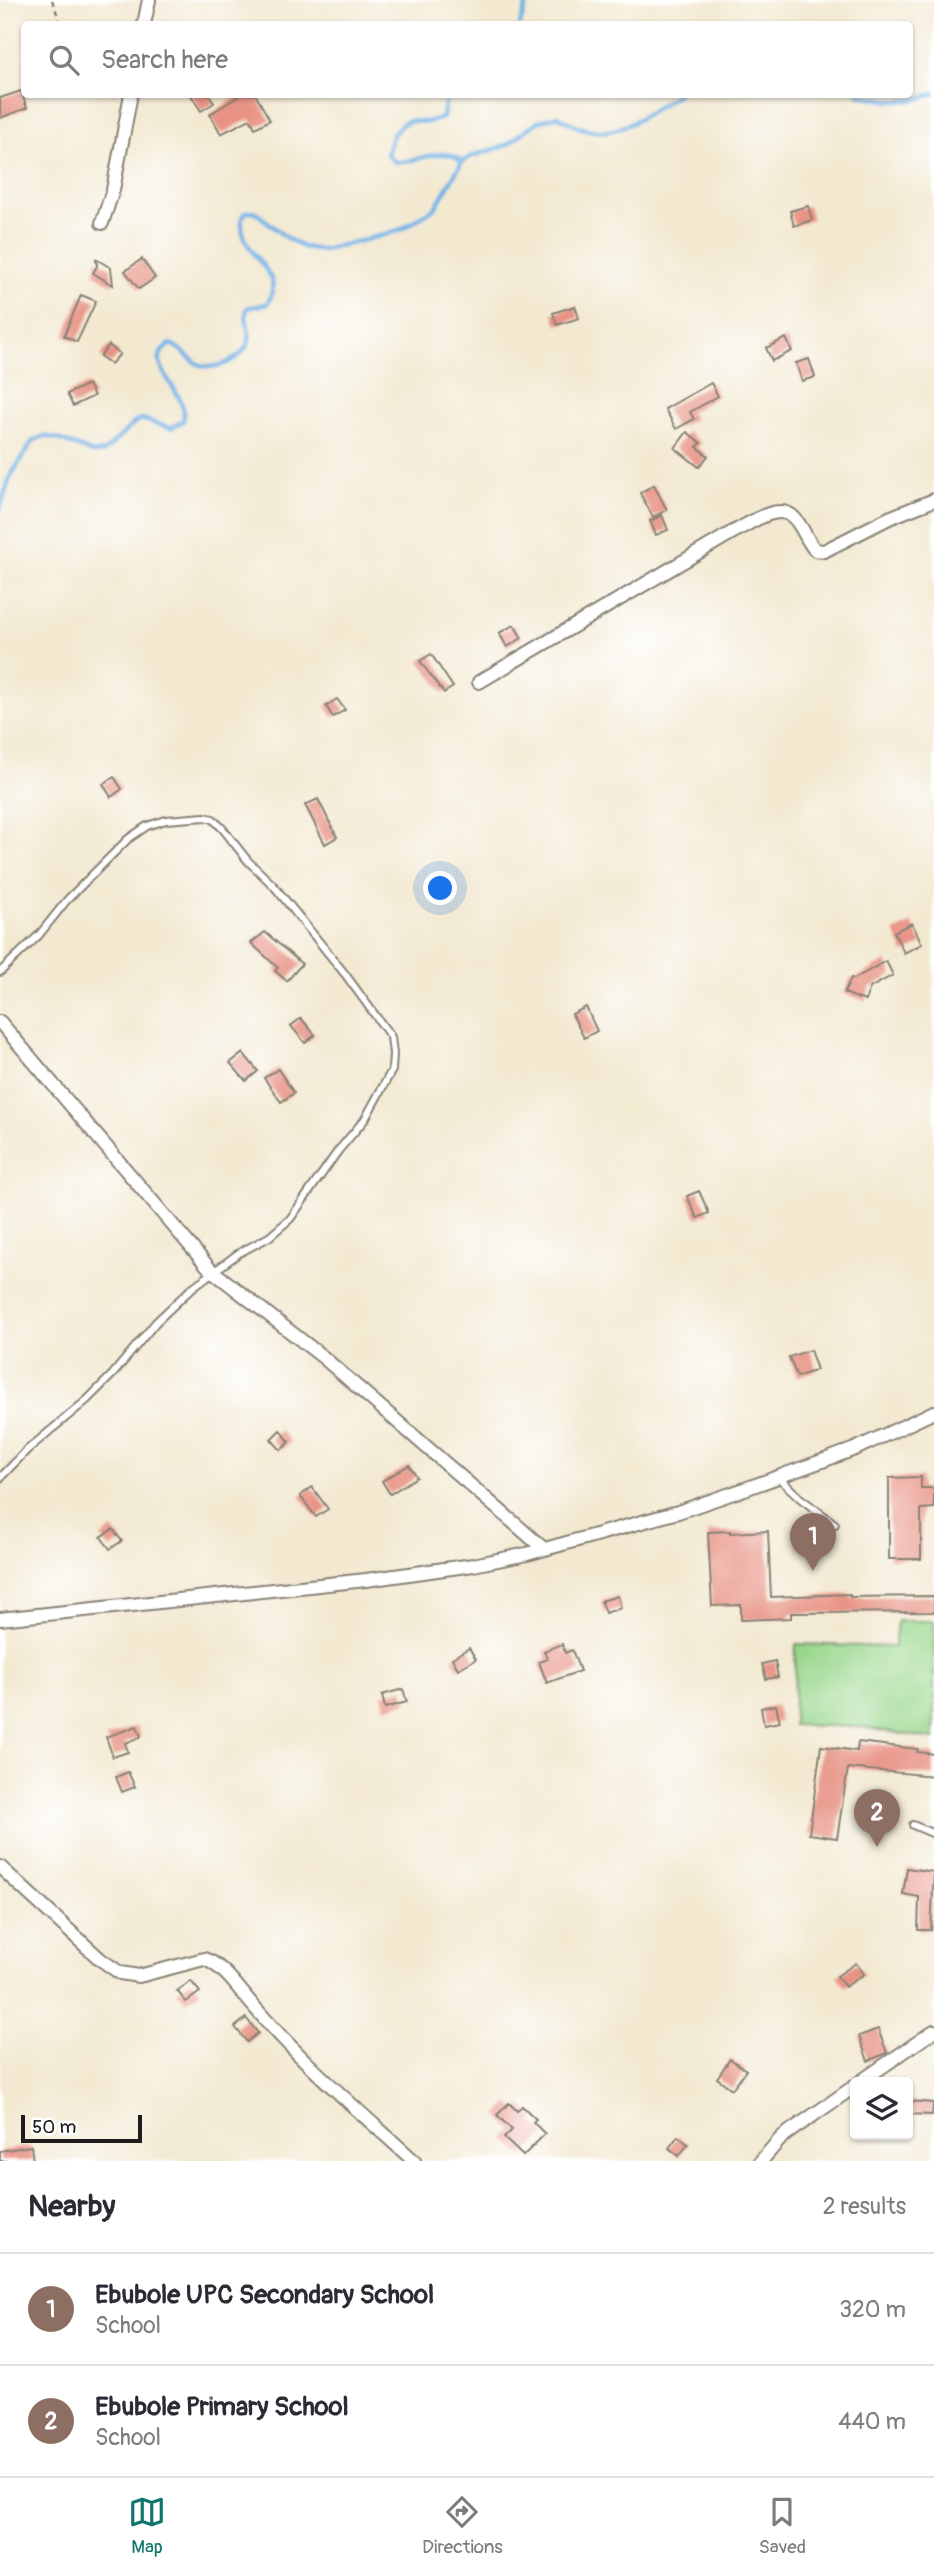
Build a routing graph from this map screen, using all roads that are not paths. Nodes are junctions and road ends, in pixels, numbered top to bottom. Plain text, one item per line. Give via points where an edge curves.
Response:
1 (149, 0) edge
2 (145, 21) edge
3 (130, 98) edge
4 (102, 223) dead end
5 (934, 500) edge
6 (479, 682) dead end
7 (0, 972) edge
8 (0, 1022) edge
9 (213, 1271) junction
10 (934, 1412) edge
11 (778, 1477) junction
12 (0, 1478) edge
13 (835, 1524) dead end
14 (544, 1549) junction
15 (0, 1619) edge
16 (913, 1825) dead end
17 (934, 1834) edge
18 (0, 1867) edge
19 (934, 2031) edge
20 (867, 2077) edge
21 (850, 2089) edge
22 (414, 2161) edge
23 (761, 2161) edge

1 - 2 street
3 - 4 street
5 - 6 street via 824,551 815,550 792,516 781,512 767,515
7 - 9 lane via 128,839 166,820 205,817 223,829 274,886 391,1037 392,1070 380,1092 290,1219
8 - 9 street
9 - 12 lane via 156,1322 87,1400
9 - 14 street via 324,1359
10 - 11 street via 855,1449
11 - 13 lane
11 - 14 street via 678,1512
14 - 15 street via 427,1572
16 - 17 lane
18 - 22 street via 120,1973 139,1976 210,1961 308,2065
19 - 20 street
21 - 23 street via 782,2137

